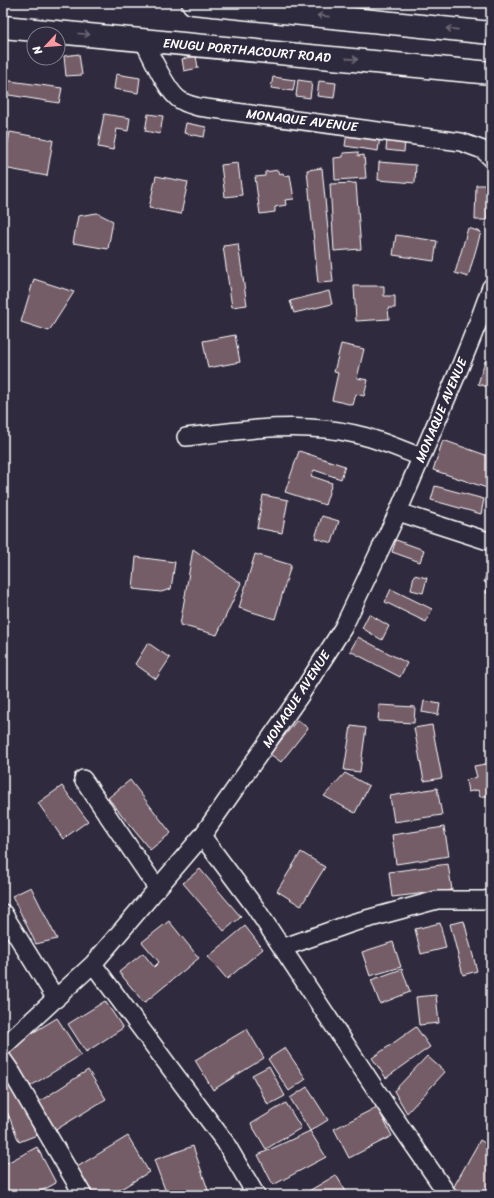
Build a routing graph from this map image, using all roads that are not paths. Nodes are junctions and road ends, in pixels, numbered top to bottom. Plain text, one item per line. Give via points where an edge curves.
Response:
1 (193, 3) edge
2 (3, 27) edge
3 (491, 33) edge
4 (143, 40) junction
5 (491, 73) edge
6 (488, 151) edge
7 (491, 287) edge
8 (186, 437) dead end
9 (421, 457) junction
10 (398, 512) junction
11 (491, 542) edge
12 (83, 779) dead end
13 (202, 836) junction
14 (157, 888) junction
15 (491, 899) edge
16 (3, 913) edge
17 (282, 948) junction
18 (93, 964) junction
19 (56, 999) junction
20 (3, 1047) edge
21 (3, 1060) edge
22 (84, 1195) edge
23 (256, 1195) edge
24 (448, 1195) edge

3 -> 1 highway
2 -> 4 highway, ENUGU PORTHACOURT ROAD
4 -> 5 highway, ENUGU PORTHACOURT ROAD
4 - 6 street, MONAQUE AVENUE via 172,93 188,104 461,142
7 - 9 street, MONAQUE AVENUE
8 - 9 street via 303,427 359,435
9 - 10 street, MONAQUE AVENUE
10 - 11 street
10 - 13 street, MONAQUE AVENUE via 343,628 299,697
12 - 14 street
13 - 14 street, MONAQUE AVENUE
13 - 17 street
14 - 18 street, MONAQUE AVENUE
15 - 17 street via 437,900 352,923
16 - 19 street
17 - 24 street
18 - 19 street, MONAQUE AVENUE
18 - 23 street via 225,1142
19 - 20 street, MONAQUE AVENUE
21 - 22 street

